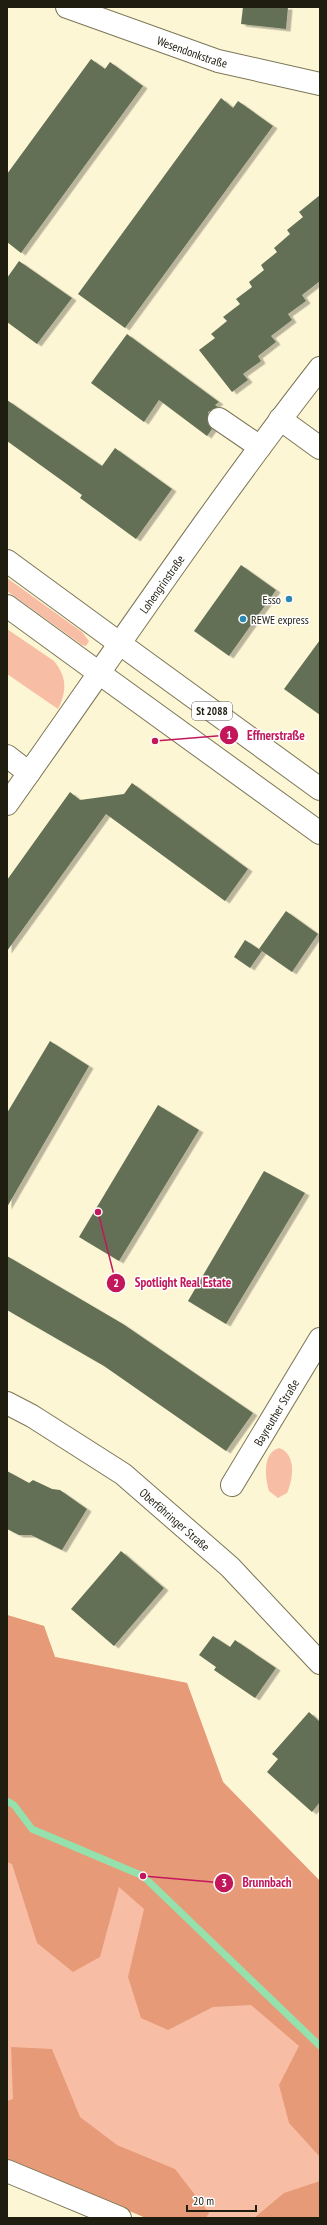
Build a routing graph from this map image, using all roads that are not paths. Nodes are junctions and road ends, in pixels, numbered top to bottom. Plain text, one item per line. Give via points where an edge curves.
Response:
1 (67, 7) edge
2 (320, 84) edge
3 (320, 368) edge
4 (280, 419) junction
5 (216, 424) dead end
6 (320, 448) edge
7 (256, 452) junction
8 (7, 561) edge
9 (7, 606) edge
10 (119, 643) junction
11 (99, 673) junction
12 (7, 756) edge
13 (29, 773) junction
14 (320, 789) edge
15 (7, 804) edge
16 (320, 833) edge
17 (320, 1339) edge
18 (7, 1403) edge
19 (232, 1485) dead end
20 (320, 1663) edge
21 (7, 2171) edge
22 (120, 2218) edge

1 - 2 main road, Wesendonkstraße via 218,61
3 - 4 main road, Lohengrinstraße
4 - 6 main road
4 - 7 main road, Lohengrinstraße
5 - 7 main road
7 - 10 main road, Lohengrinstraße
8 - 10 main road, St 2088
9 - 11 main road, St 2088
10 - 11 main road, Lohengrinstraße
10 - 14 main road, St 2088
11 - 13 main road, Lohengrinstraße
11 - 16 main road, St 2088
12 - 13 main road
13 - 15 main road, Lohengrinstraße
17 - 19 main road, Bayreuther Straße
18 - 20 main road, Oberföhringer Straße via 123,1474 230,1567
21 - 22 main road

